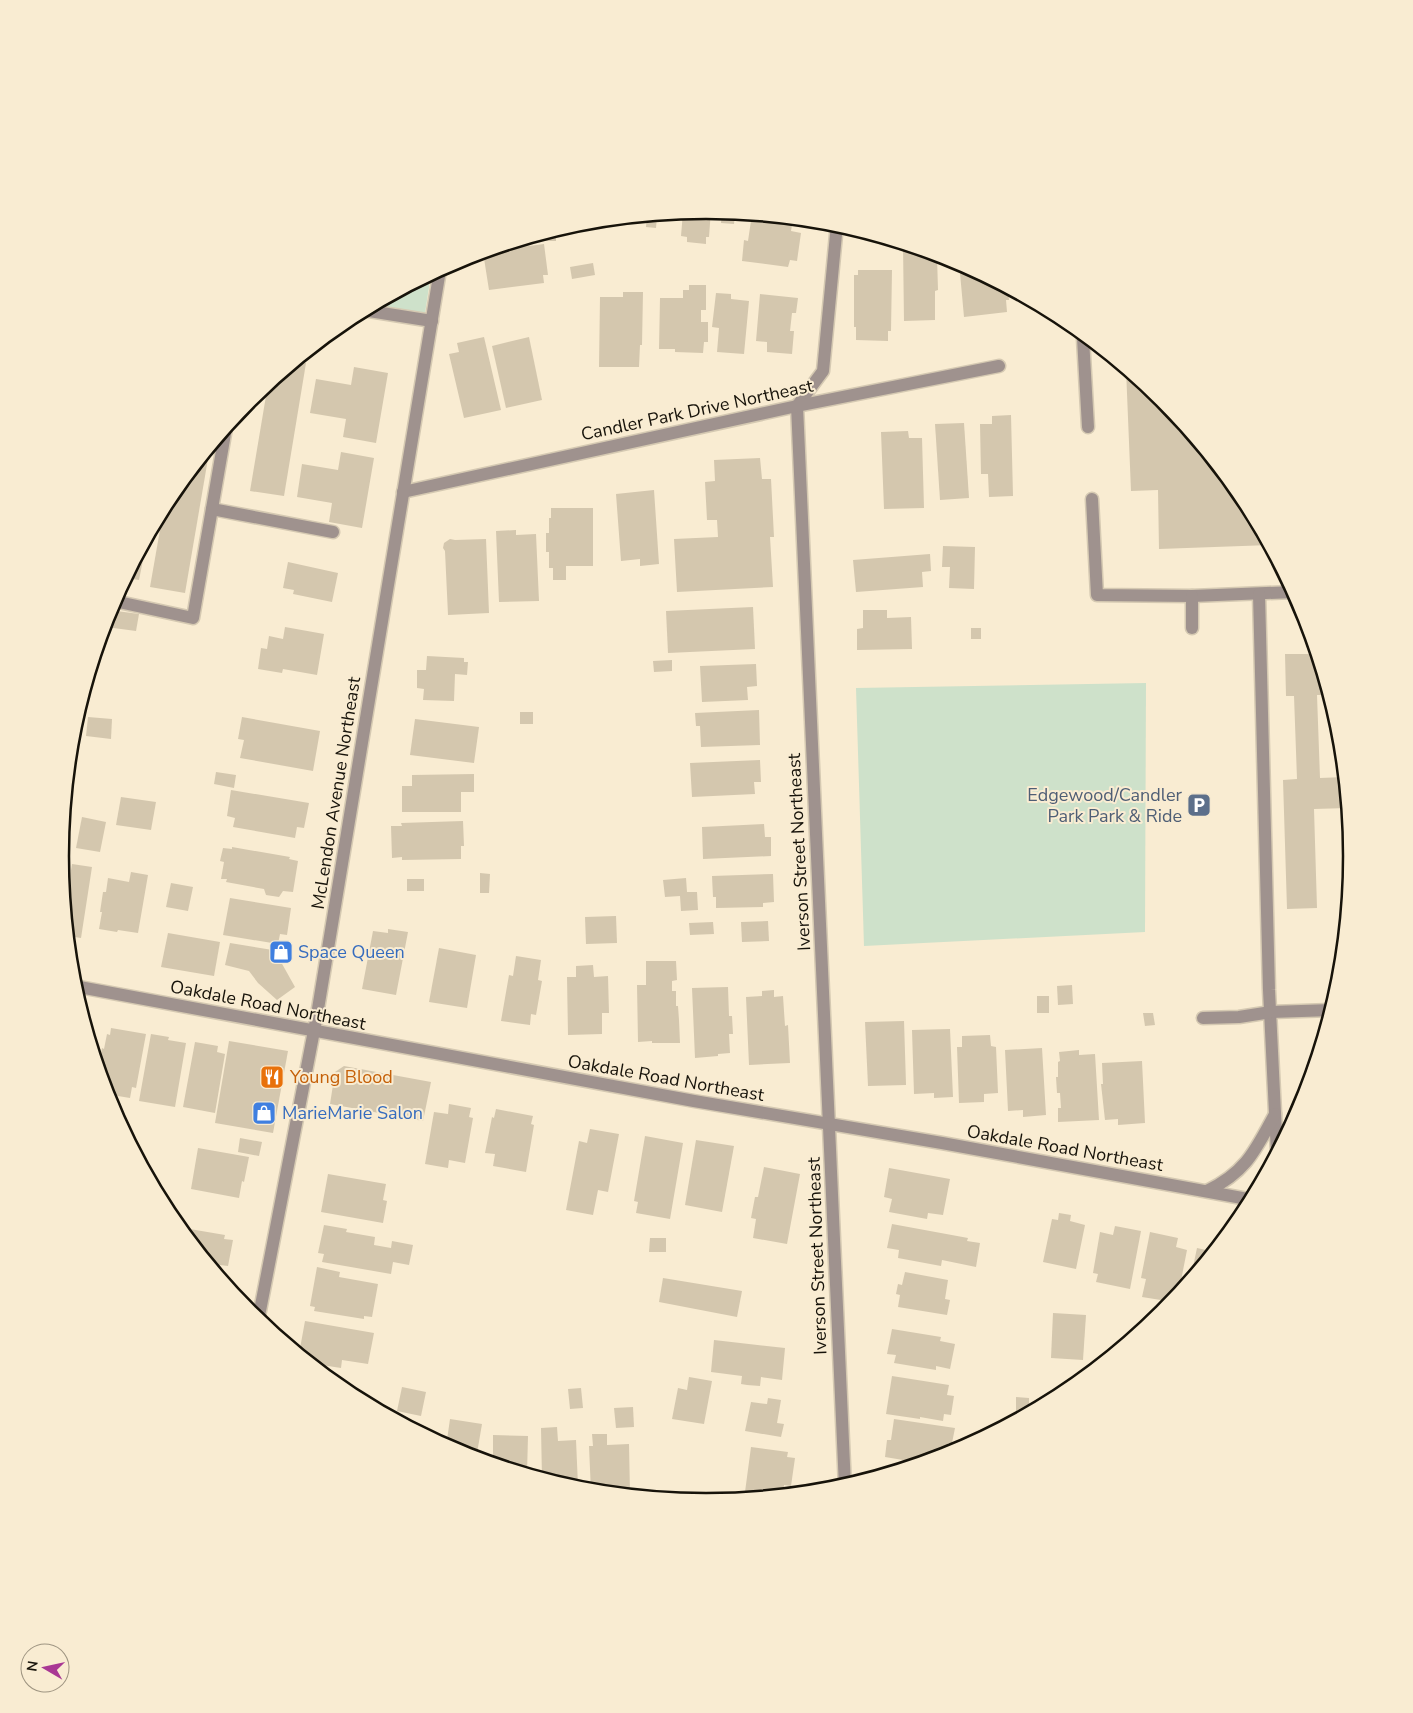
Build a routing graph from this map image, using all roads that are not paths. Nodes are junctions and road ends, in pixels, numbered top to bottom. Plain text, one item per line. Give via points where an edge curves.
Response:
1 (836, 232) edge
2 (439, 278) edge
3 (375, 312) edge
4 (432, 322) junction
5 (1083, 342) edge
6 (999, 366) dead end
7 (797, 406) junction
8 (1088, 427) dead end
9 (224, 440) edge
10 (403, 492) junction
11 (1092, 499) dead end
12 (212, 510) junction
13 (333, 532) dead end
14 (1287, 592) edge
15 (1260, 594) junction
16 (1192, 596) junction
17 (121, 603) edge
18 (1192, 628) dead end
19 (82, 988) edge
20 (1326, 1010) edge
21 (1271, 1012) junction
22 (1203, 1018) dead end
23 (314, 1031) junction
24 (1275, 1114) junction
25 (830, 1124) junction
26 (1276, 1142) edge
27 (1207, 1192) junction
28 (1245, 1199) edge
29 (260, 1311) edge
30 (845, 1479) edge

1 - 7 street via 823,371
2 - 4 street, McLendon Avenue Northeast
3 - 4 street
4 - 10 street, McLendon Avenue Northeast
5 - 8 street
6 - 7 street, Candler Park Drive Northeast
7 - 10 street, Candler Park Drive Northeast
7 - 25 street, Iverson Street Northeast
9 - 12 street
10 - 23 street, McLendon Avenue Northeast
11 - 16 street via 1097,595
12 - 13 street
12 - 17 street via 193,618
14 - 15 street
15 - 16 street
15 - 21 street
16 - 18 street
19 - 23 street, Oakdale Road Northeast
20 - 21 street
21 - 22 street
21 - 24 street
23 - 25 street, Oakdale Road Northeast
23 - 29 street, McLendon Avenue Northeast
24 - 26 street
24 - 27 street via 1254,1153 1241,1169
25 - 27 street, Oakdale Road Northeast
25 - 30 street, Iverson Street Northeast
27 - 28 street, Oakdale Road Northeast

